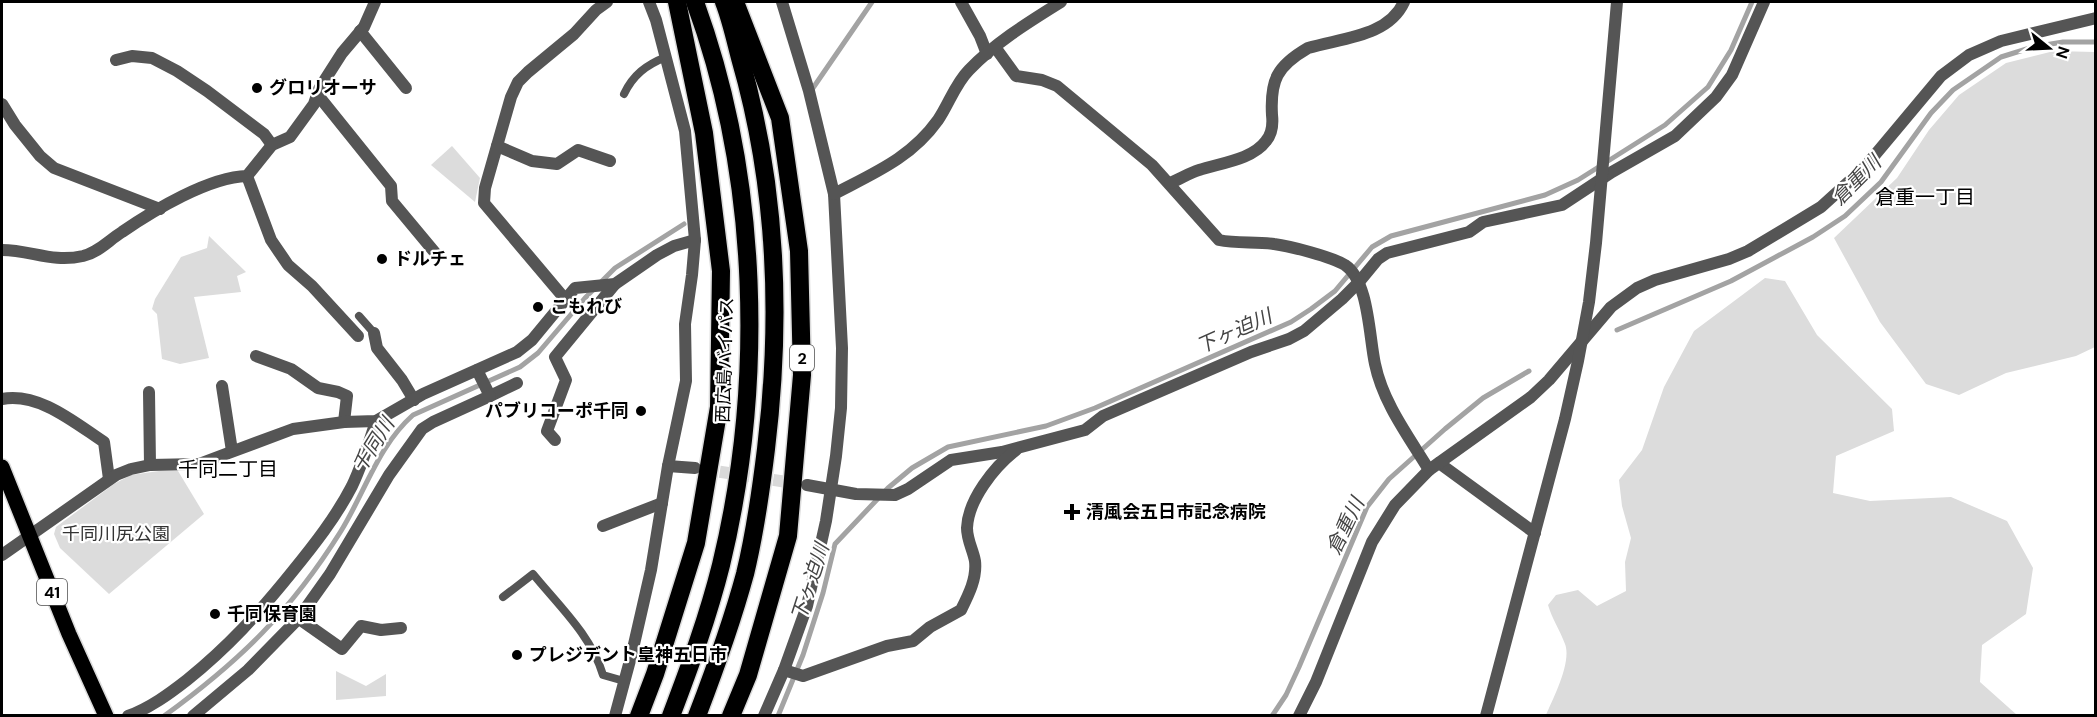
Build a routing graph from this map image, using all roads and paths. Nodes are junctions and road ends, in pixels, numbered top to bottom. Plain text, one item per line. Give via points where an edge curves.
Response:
1 (375, 2) edge
2 (607, 2) edge
3 (649, 2) edge
4 (677, 2) edge
5 (695, 2) edge
6 (724, 2) edge
7 (735, 2) edge
8 (782, 2) edge
9 (961, 2) edge
10 (1061, 2) edge
11 (1404, 2) edge
12 (1617, 2) edge
13 (1764, 2) edge
14 (2096, 18) edge
15 (360, 31) junction
16 (991, 50) junction
17 (666, 57) junction
18 (116, 60) dead end
19 (406, 88) dead end
20 (317, 94) junction
21 (624, 94) dead end
22 (2, 104) edge
23 (272, 145) junction
24 (497, 146) junction
25 (610, 161) dead end
26 (247, 176) junction
27 (1601, 179) junction
28 (1170, 183) junction
29 (834, 194) junction
30 (160, 209) junction
31 (694, 240) junction
32 (2, 250) edge
33 (437, 255) dead end
34 (1357, 279) junction
35 (611, 284) junction
36 (565, 299) junction
37 (358, 316) dead end
38 (374, 333) joint
39 (358, 336) dead end
40 (1583, 338) junction
41 (256, 356) dead end
42 (479, 373) junction
43 (517, 383) dead end
44 (222, 386) dead end
45 (149, 392) dead end
46 (489, 395) junction
47 (2, 399) edge
48 (414, 400) junction
49 (376, 421) junction
50 (344, 423) junction
51 (555, 440) dead end
52 (1019, 447) junction
53 (232, 451) junction
54 (150, 465) junction
55 (668, 466) junction
56 (2, 467) edge
57 (1434, 467) junction
58 (695, 468) tunnel mouth
59 (109, 479) junction
60 (807, 485) tunnel mouth
61 (831, 488) junction
62 (662, 503) junction
63 (603, 526) dead end
64 (1535, 533) junction
65 (29, 535) junction
66 (2, 555) edge
67 (503, 597) dead end
68 (298, 618) junction
69 (400, 628) dead end
70 (785, 670) junction
71 (624, 681) junction
72 (106, 716) edge
73 (129, 716) edge
74 (193, 716) edge
75 (615, 716) edge
76 (639, 716) edge
77 (671, 716) edge
78 (697, 716) edge
79 (731, 716) edge
80 (764, 716) edge
81 (1299, 716) edge
82 (1486, 716) edge

1 - 15 street
2 - 24 street via 518,82
3 - 17 street
4 - 76 highway via 704,133 722,271 719,407 696,543 656,674
5 - 77 highway, 西広島バイパス via 723,93 746,229 750,306 747,397 721,565
6 - 78 highway, 2 via 763,154 772,227 772,403 745,573
7 - 79 highway, 2 via 780,118 799,251 802,375 788,536 748,675
8 - 29 street
9 - 16 street
10 - 16 street
11 - 28 street via 1383,27 1308,48 1277,74 1271,94 1271,131 1260,147
12 - 27 street
13 - 27 street via 1732,75 1716,97 1675,136
14 - 40 street via 2010,38 1969,55 1941,76 1864,168 1821,207 1748,251 1637,288 1606,311
15 - 19 street
15 - 20 street
16 - 28 street via 1017,76 1049,82 1063,90
16 - 29 street via 967,72 939,119 917,146
17 - 21 lane via 637,74
17 - 31 street via 685,131
18 - 23 street via 132,56 152,58 177,71 264,134
20 - 23 street via 290,137
20 - 33 street via 391,186 392,201
22 - 30 street via 40,156 54,168
23 - 26 street
24 - 25 street via 532,161 558,164 578,150
24 - 36 street via 484,203
26 - 30 street via 223,178
26 - 39 street via 271,240 288,266
27 - 34 street via 1562,205 1483,222 1469,232 1387,253
27 - 40 street
28 - 34 street via 1219,240 1276,244 1317,255 1344,264
29 - 61 street via 842,348 841,408
30 - 32 street via 86,256 46,258
31 - 35 street via 657,255
31 - 55 street via 685,324 686,381
34 - 52 street via 1304,331 1289,339 1103,416 1085,430
34 - 57 street via 1375,366 1386,397 1422,459
35 - 36 street via 575,288
35 - 51 street via 555,357 566,380 547,431
36 - 42 street via 532,340
37 - 38 lane
38 - 48 street via 377,348
40 - 57 street via 1531,397
40 - 64 street
41 - 50 street via 291,369 318,388 347,396
42 - 46 street
42 - 48 street
43 - 46 street
44 - 53 street
45 - 54 street
46 - 68 street via 422,429
47 - 59 street via 48,406 104,442
48 - 49 street
49 - 50 street
49 - 73 street via 352,486 280,587 243,631 208,663 158,701
50 - 53 street via 287,431
52 - 61 street via 951,460 895,495 874,496
52 - 70 street via 988,478 968,520 975,576 962,610 913,641 887,645 803,676
53 - 54 street via 199,464
54 - 59 street
55 - 58 street
55 - 62 street
56 - 65 main road, 41
57 - 64 street
57 - 81 street via 1395,505 1372,542
59 - 65 street
60 - 61 street
61 - 70 street via 807,606
62 - 63 street
62 - 71 street
64 - 82 street
65 - 66 street
65 - 72 main road, 41
67 - 71 lane via 532,574 584,634 599,659 603,675
68 - 69 street via 342,649 361,626
68 - 74 street via 248,670
70 - 80 street
71 - 75 street

